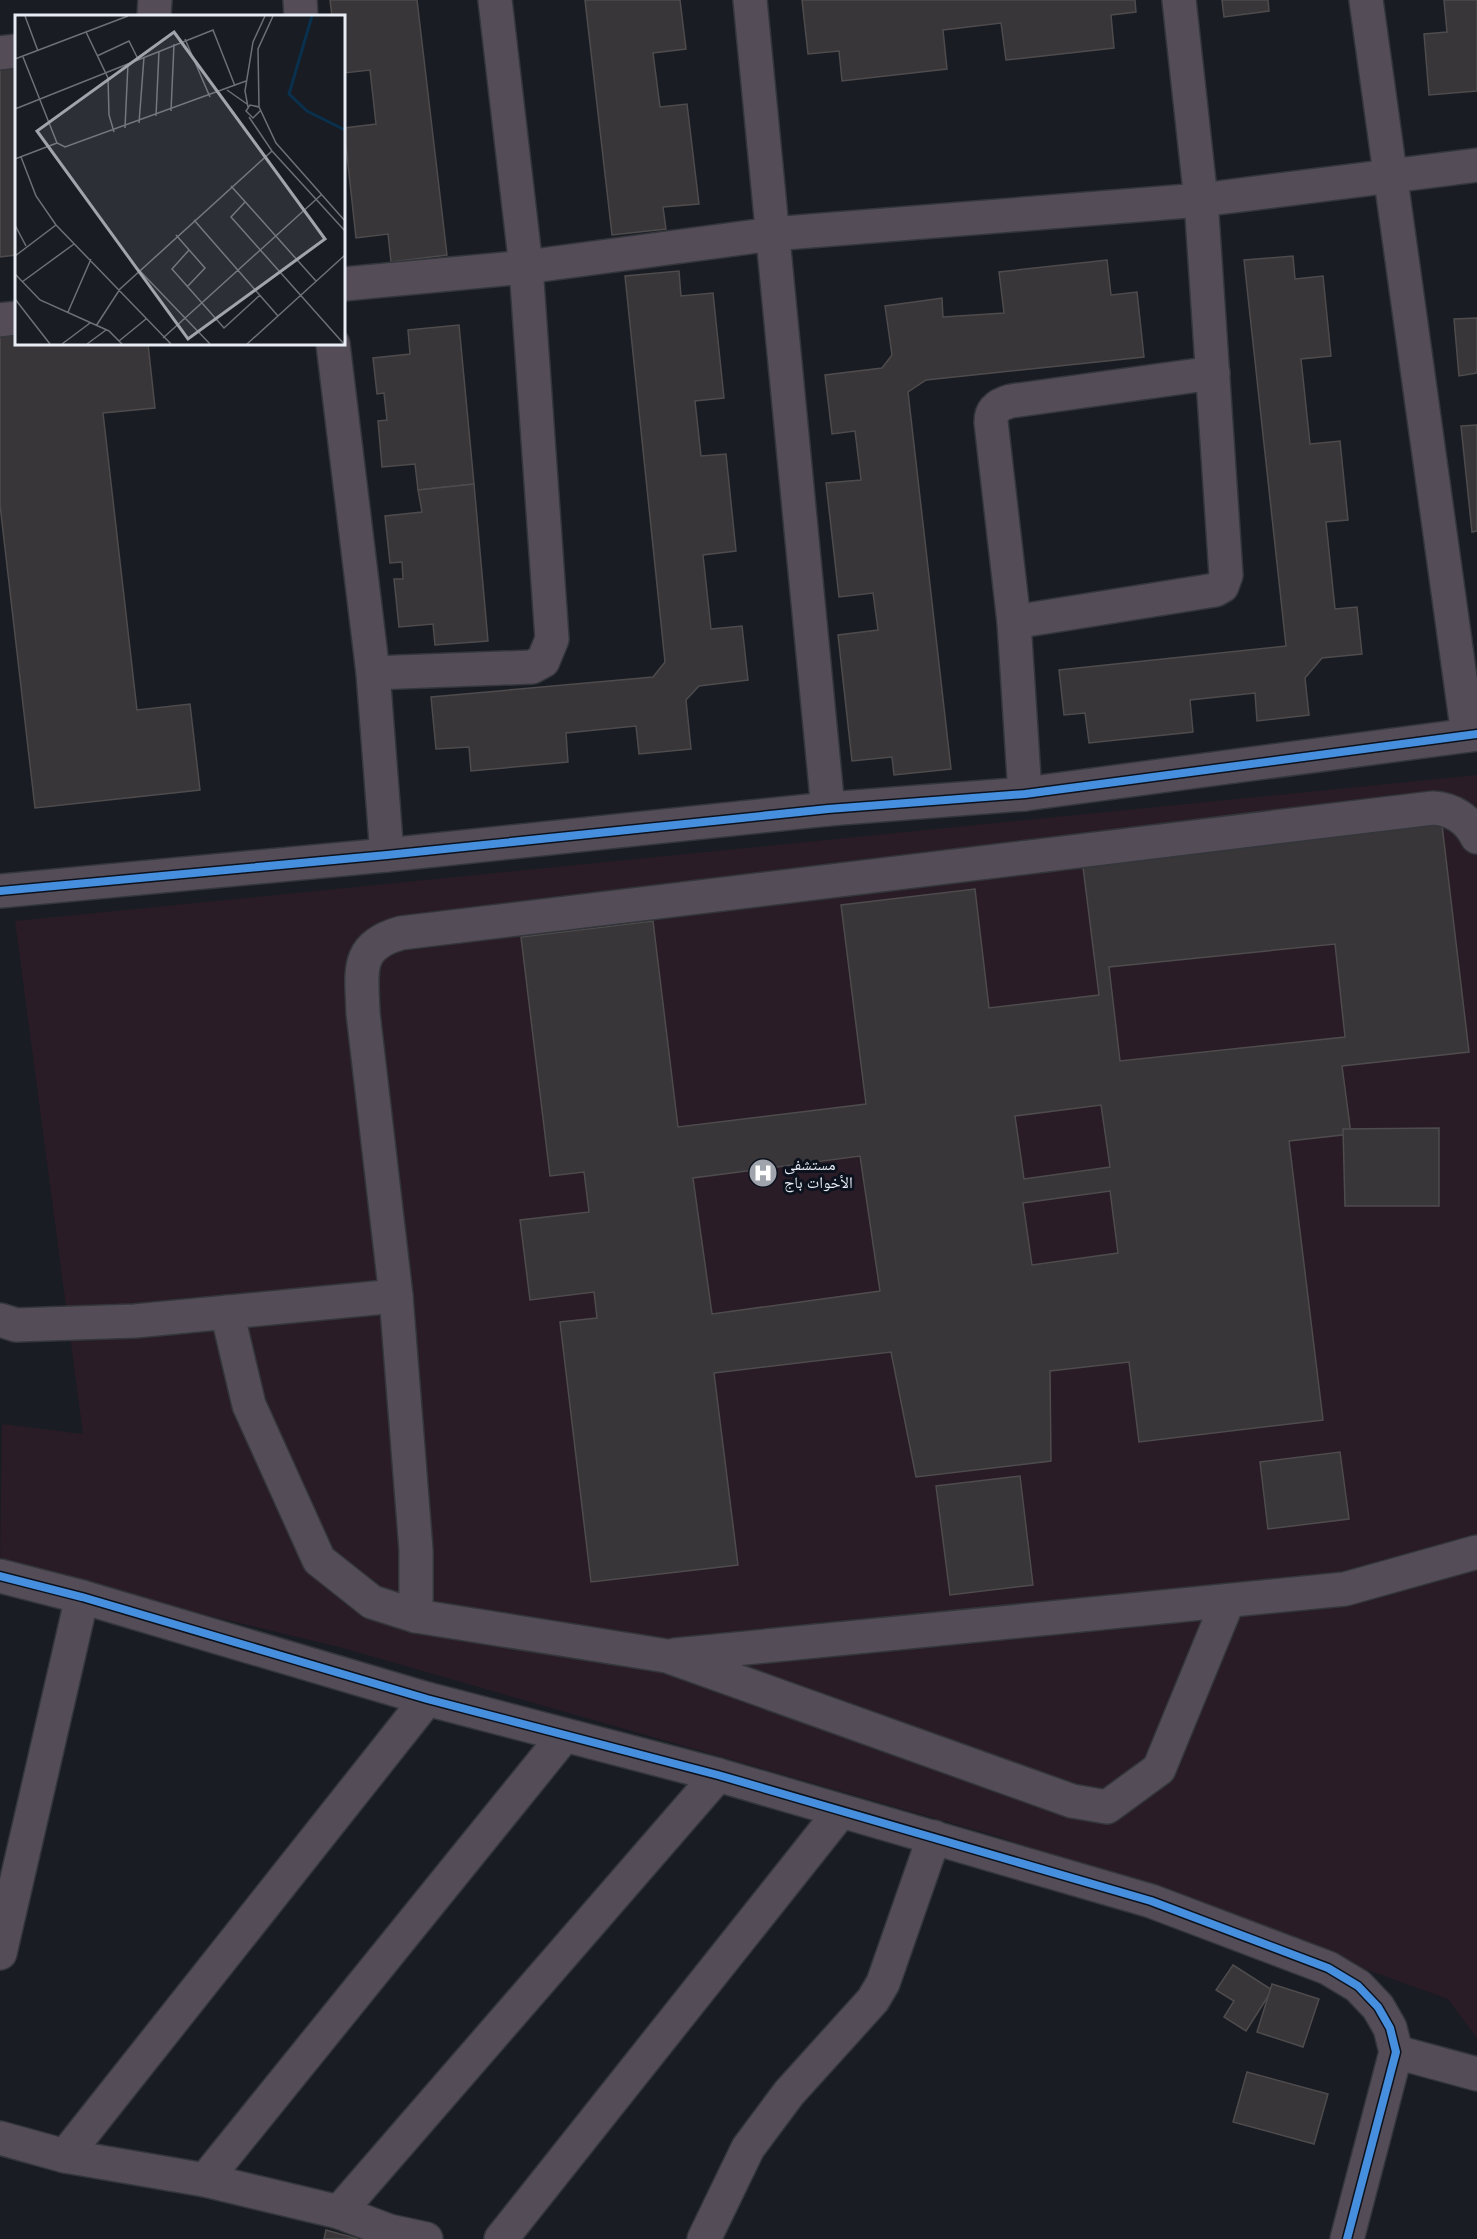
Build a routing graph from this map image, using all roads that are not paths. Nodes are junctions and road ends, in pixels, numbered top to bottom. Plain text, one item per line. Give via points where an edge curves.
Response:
1 (156, 0) edge
2 (300, 0) edge
3 (495, 0) edge
4 (750, 0) edge
5 (1179, 0) edge
6 (1366, 0) edge
7 (154, 15) edge
8 (301, 15) edge
9 (15, 51) edge
10 (0, 53) edge
11 (1477, 165) edge
12 (1389, 178) junction
13 (1201, 200) junction
14 (772, 234) junction
15 (526, 267) junction
16 (345, 284) edge
17 (15, 318) edge
18 (0, 320) edge
19 (333, 345) edge
20 (1213, 373) junction
21 (1014, 622) junction
22 (373, 673) junction
23 (1473, 735) edge
24 (1025, 794) junction
25 (828, 809) junction
26 (1477, 837) edge
27 (387, 855) junction
28 (0, 891) edge
29 (396, 1296) junction
30 (227, 1312) junction
31 (0, 1320) edge
32 (1477, 1552) edge
33 (0, 1576) edge
34 (82, 1597) junction
35 (1228, 1601) junction
36 (416, 1616) junction
37 (668, 1656) junction
38 (427, 1699) junction
39 (564, 1736) junction
40 (718, 1775) junction
41 (841, 1810) junction
42 (934, 1837) junction
43 (0, 1953) edge
44 (1396, 2052) junction
45 (1477, 2074) edge
46 (0, 2138) edge
47 (65, 2156) junction
48 (205, 2180) junction
49 (339, 2212) junction
50 (388, 2235) edge
51 (426, 2239) edge
52 (501, 2239) edge
53 (704, 2239) edge
54 (1347, 2239) edge

1 - 7 street
2 - 8 street
3 - 15 street
4 - 14 street
5 - 13 street
6 - 12 street
9 - 10 street
11 - 12 street
12 - 13 street
12 - 23 street
13 - 14 street
13 - 20 street
14 - 15 street
14 - 25 street
15 - 16 street
15 - 22 street via 552,639 549,650 543,661 532,667
17 - 18 street
19 - 22 street
20 - 21 street via 1227,569 1222,586
20 - 21 street via 1011,401 996,409 991,422
21 - 24 street
22 - 27 street
23 - 24 street
24 - 25 street
25 - 27 street
26 - 29 street via 1458,815 1433,808 380,939 362,968 363,1013
27 - 28 street
29 - 30 street
29 - 36 street via 416,1550
30 - 31 street via 52,1324 16,1325
30 - 36 street via 249,1405 319,1560 372,1602
32 - 35 street via 1345,1589
33 - 34 street
34 - 38 street
34 - 43 street
35 - 37 street
35 - 37 street via 1159,1769 1107,1807 1030,1787
36 - 37 street
38 - 39 street
38 - 47 street
39 - 40 street
39 - 48 street
40 - 41 street
40 - 49 street
41 - 42 street
41 - 52 street
42 - 44 street via 1151,1900 1328,1968 1358,1986 1378,2007 1390,2028
42 - 53 street via 883,1983 873,2000 789,2094 748,2148
44 - 45 street
44 - 54 street
46 - 47 street
47 - 48 street
48 - 49 street
49 - 50 street
50 - 51 street

